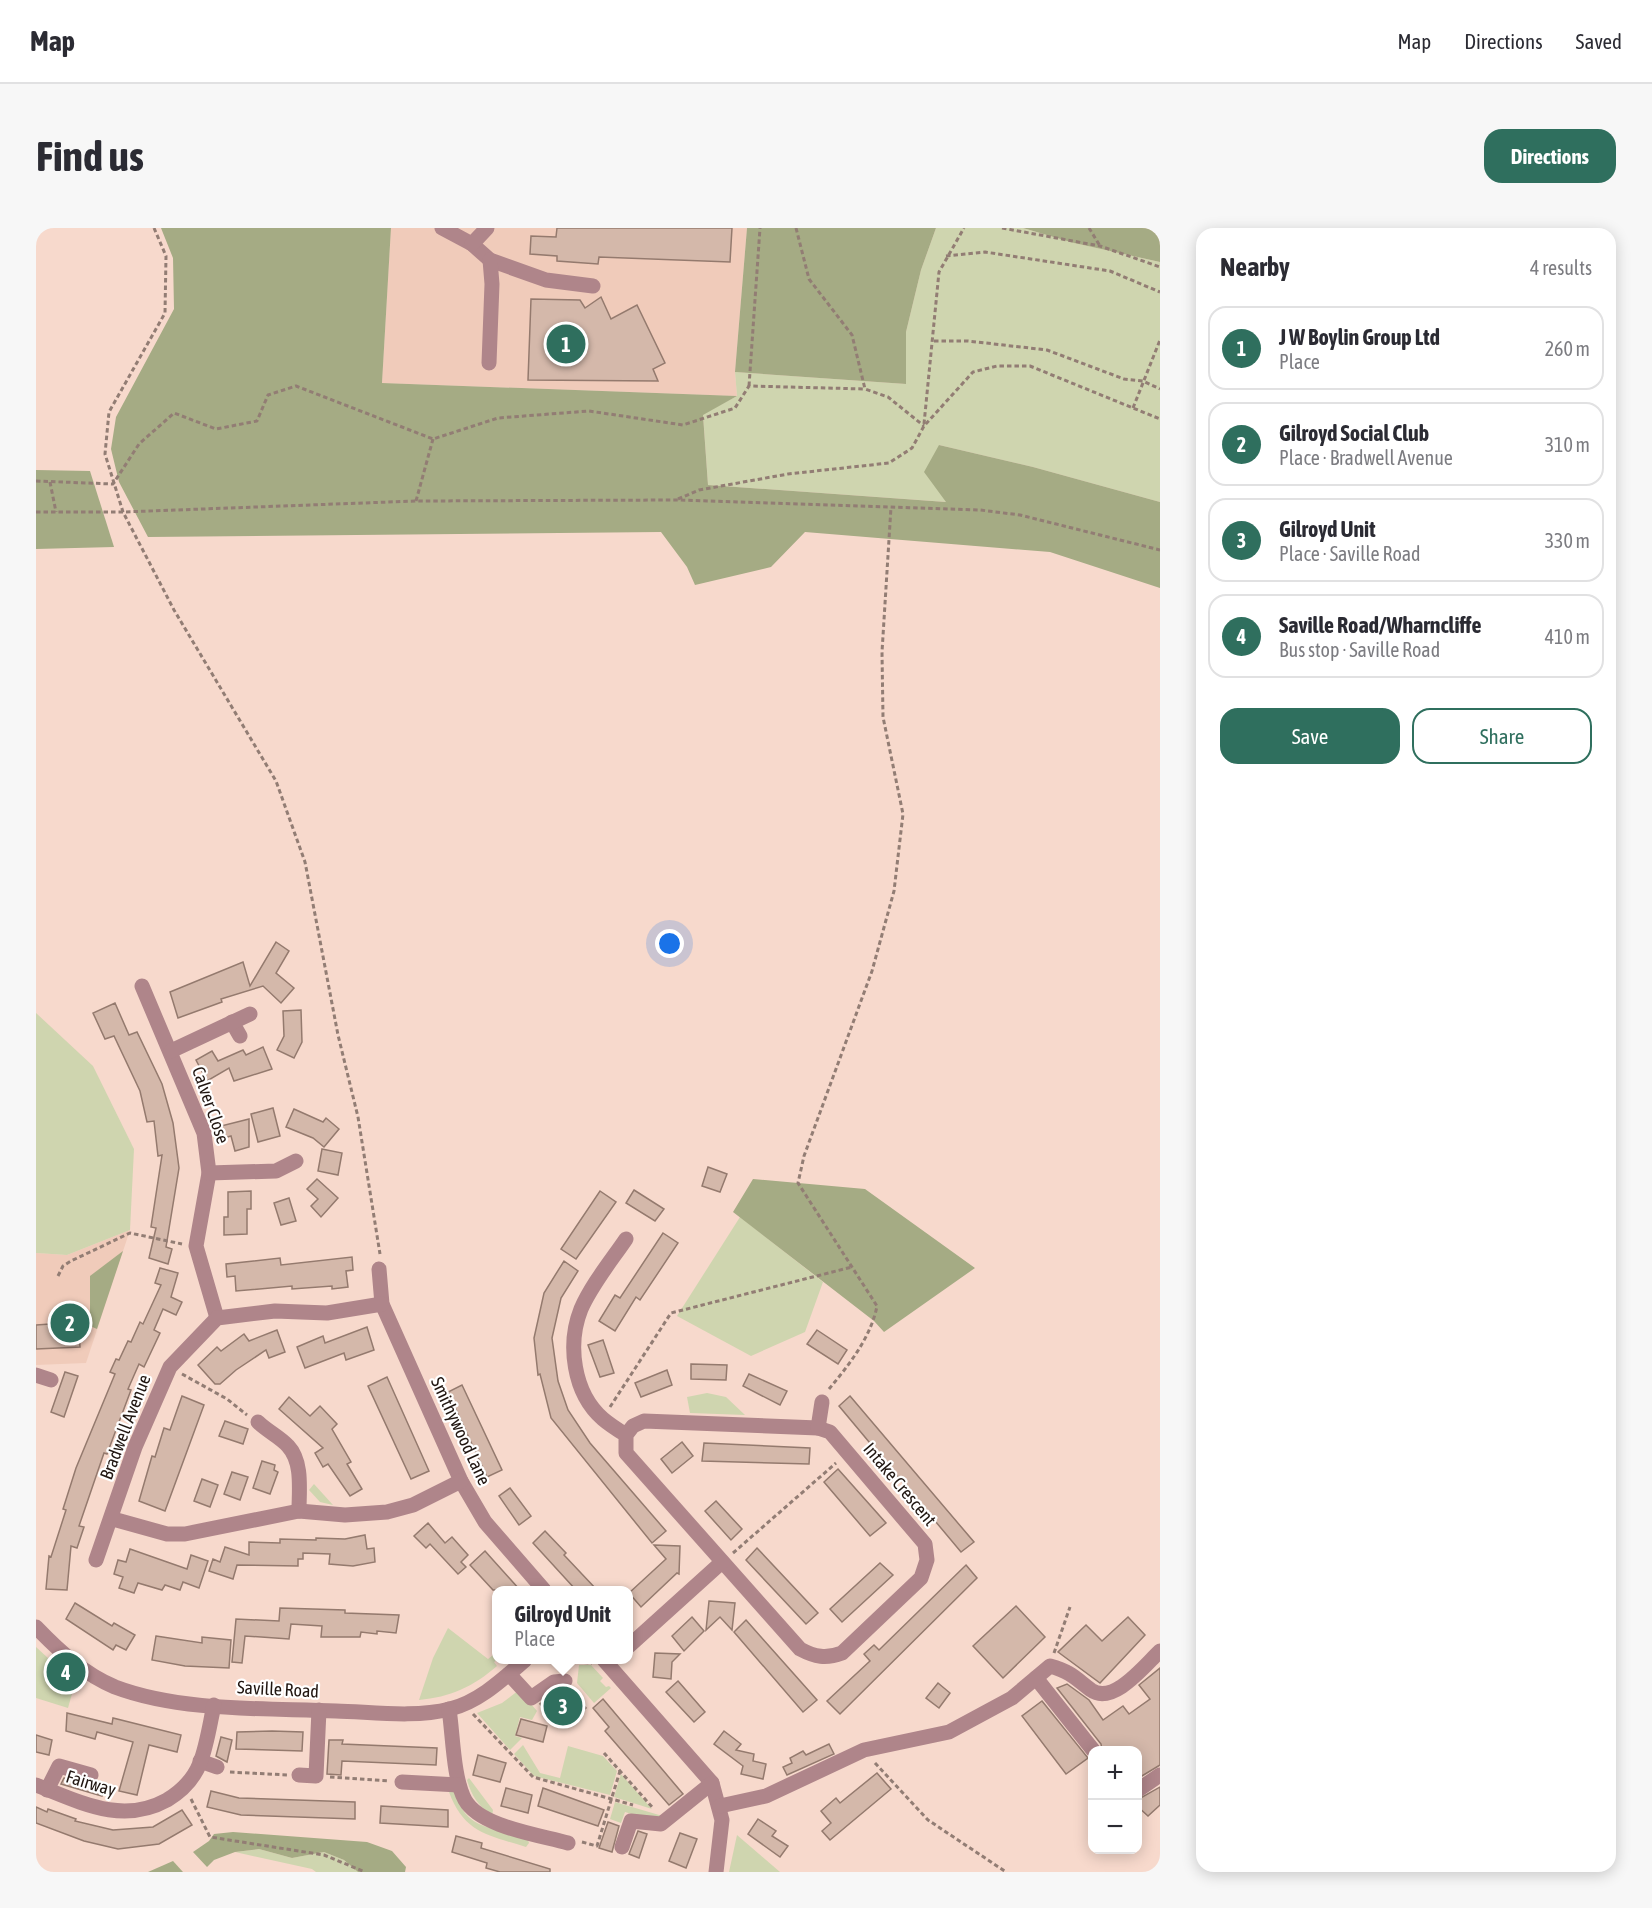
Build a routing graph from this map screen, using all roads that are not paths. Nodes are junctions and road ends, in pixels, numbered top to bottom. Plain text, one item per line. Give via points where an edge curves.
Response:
1 (442, 228) edge
2 (487, 228) edge
3 (472, 244) junction
4 (490, 260) junction
5 (593, 286) dead end
6 (489, 363) dead end
7 (142, 986) dead end
8 (250, 1014) dead end
9 (232, 1022) junction
10 (240, 1036) dead end
11 (171, 1051) junction
12 (296, 1161) dead end
13 (209, 1173) junction
14 (626, 1239) dead end
15 (379, 1269) road end
16 (382, 1304) junction
17 (217, 1318) junction
18 (36, 1375) edge
19 (51, 1380) dead end
20 (822, 1402) road end
21 (258, 1422) road end
22 (818, 1428) junction
23 (626, 1435) junction
24 (461, 1481) junction
25 (299, 1511) junction
26 (112, 1519) junction
27 (96, 1560) dead end
28 (722, 1562) junction
29 (541, 1586) edge
30 (36, 1627) edge
31 (633, 1642) edge
32 (1160, 1651) edge
33 (520, 1664) edge
34 (612, 1664) edge
35 (509, 1674) junction
36 (1036, 1678) junction
37 (565, 1681) dead end
38 (214, 1705) junction
39 (449, 1709) junction
40 (320, 1710) junction
41 (1090, 1746) edge
42 (201, 1761) junction
43 (217, 1767) road end
44 (91, 1775) dead end
45 (299, 1775) road end
46 (1160, 1775) edge
47 (402, 1782) road end
48 (712, 1783) junction
49 (459, 1785) junction
50 (1142, 1787) edge
51 (41, 1788) edge
52 (721, 1813) junction
53 (568, 1843) road end
54 (622, 1847) dead end
55 (716, 1872) edge

1 - 3 street
2 - 3 street
3 - 4 street
4 - 5 street via 546,280
4 - 6 street
7 - 11 street, Calver Close via 143,1006
8 - 9 street, Calver Close
9 - 10 street
9 - 11 street, Calver Close
11 - 13 street, Calver Close via 204,1133
12 - 13 street, Calver Close via 278,1176
13 - 17 street, Calver Close via 196,1246
14 - 23 street via 582,1307 574,1329 573,1352 587,1399 602,1419
15 - 16 street, Smithywood Lane
16 - 17 street via 327,1313 275,1311
16 - 24 street, Smithywood Lane
17 - 26 street, Bradwell Avenue via 170,1367 135,1447
18 - 19 street
20 - 22 street
21 - 25 street via 266,1438 287,1445 295,1458
22 - 23 street via 644,1421
22 - 28 street, Intake Crescent via 830,1432 849,1452 925,1544 927,1560 921,1578 842,1653 829,1658 800,1649
23 - 28 street, Intake Crescent via 626,1453
24 - 25 street via 412,1505 387,1512 345,1515
24 - 29 street, Smithywood Lane via 485,1522
25 - 26 street via 185,1534 166,1534
26 - 27 street, Bradwell Avenue
28 - 31 street
30 - 38 street, Saville Road via 88,1674 116,1687 165,1701
32 - 36 street via 1119,1689 1105,1694 1093,1692 1071,1672 1050,1666
33 - 35 street, Saville Road
34 - 48 street
35 - 37 street via 531,1698 554,1682
35 - 39 street, Saville Road via 466,1703
36 - 41 street
36 - 52 street via 1012,1698 949,1732 864,1750
38 - 40 street, Saville Road
38 - 42 street, Fairway
39 - 40 street, Saville Road via 415,1713
39 - 49 street
40 - 45 street via 316,1776
42 - 43 street
42 - 51 street, Fairway via 183,1788 158,1805 127,1812 83,1804
44 - 51 street via 59,1766
46 - 50 street
47 - 49 street
48 - 52 street
48 - 54 street via 662,1824 631,1821
49 - 53 street via 465,1800 488,1820 545,1843
52 - 55 street

